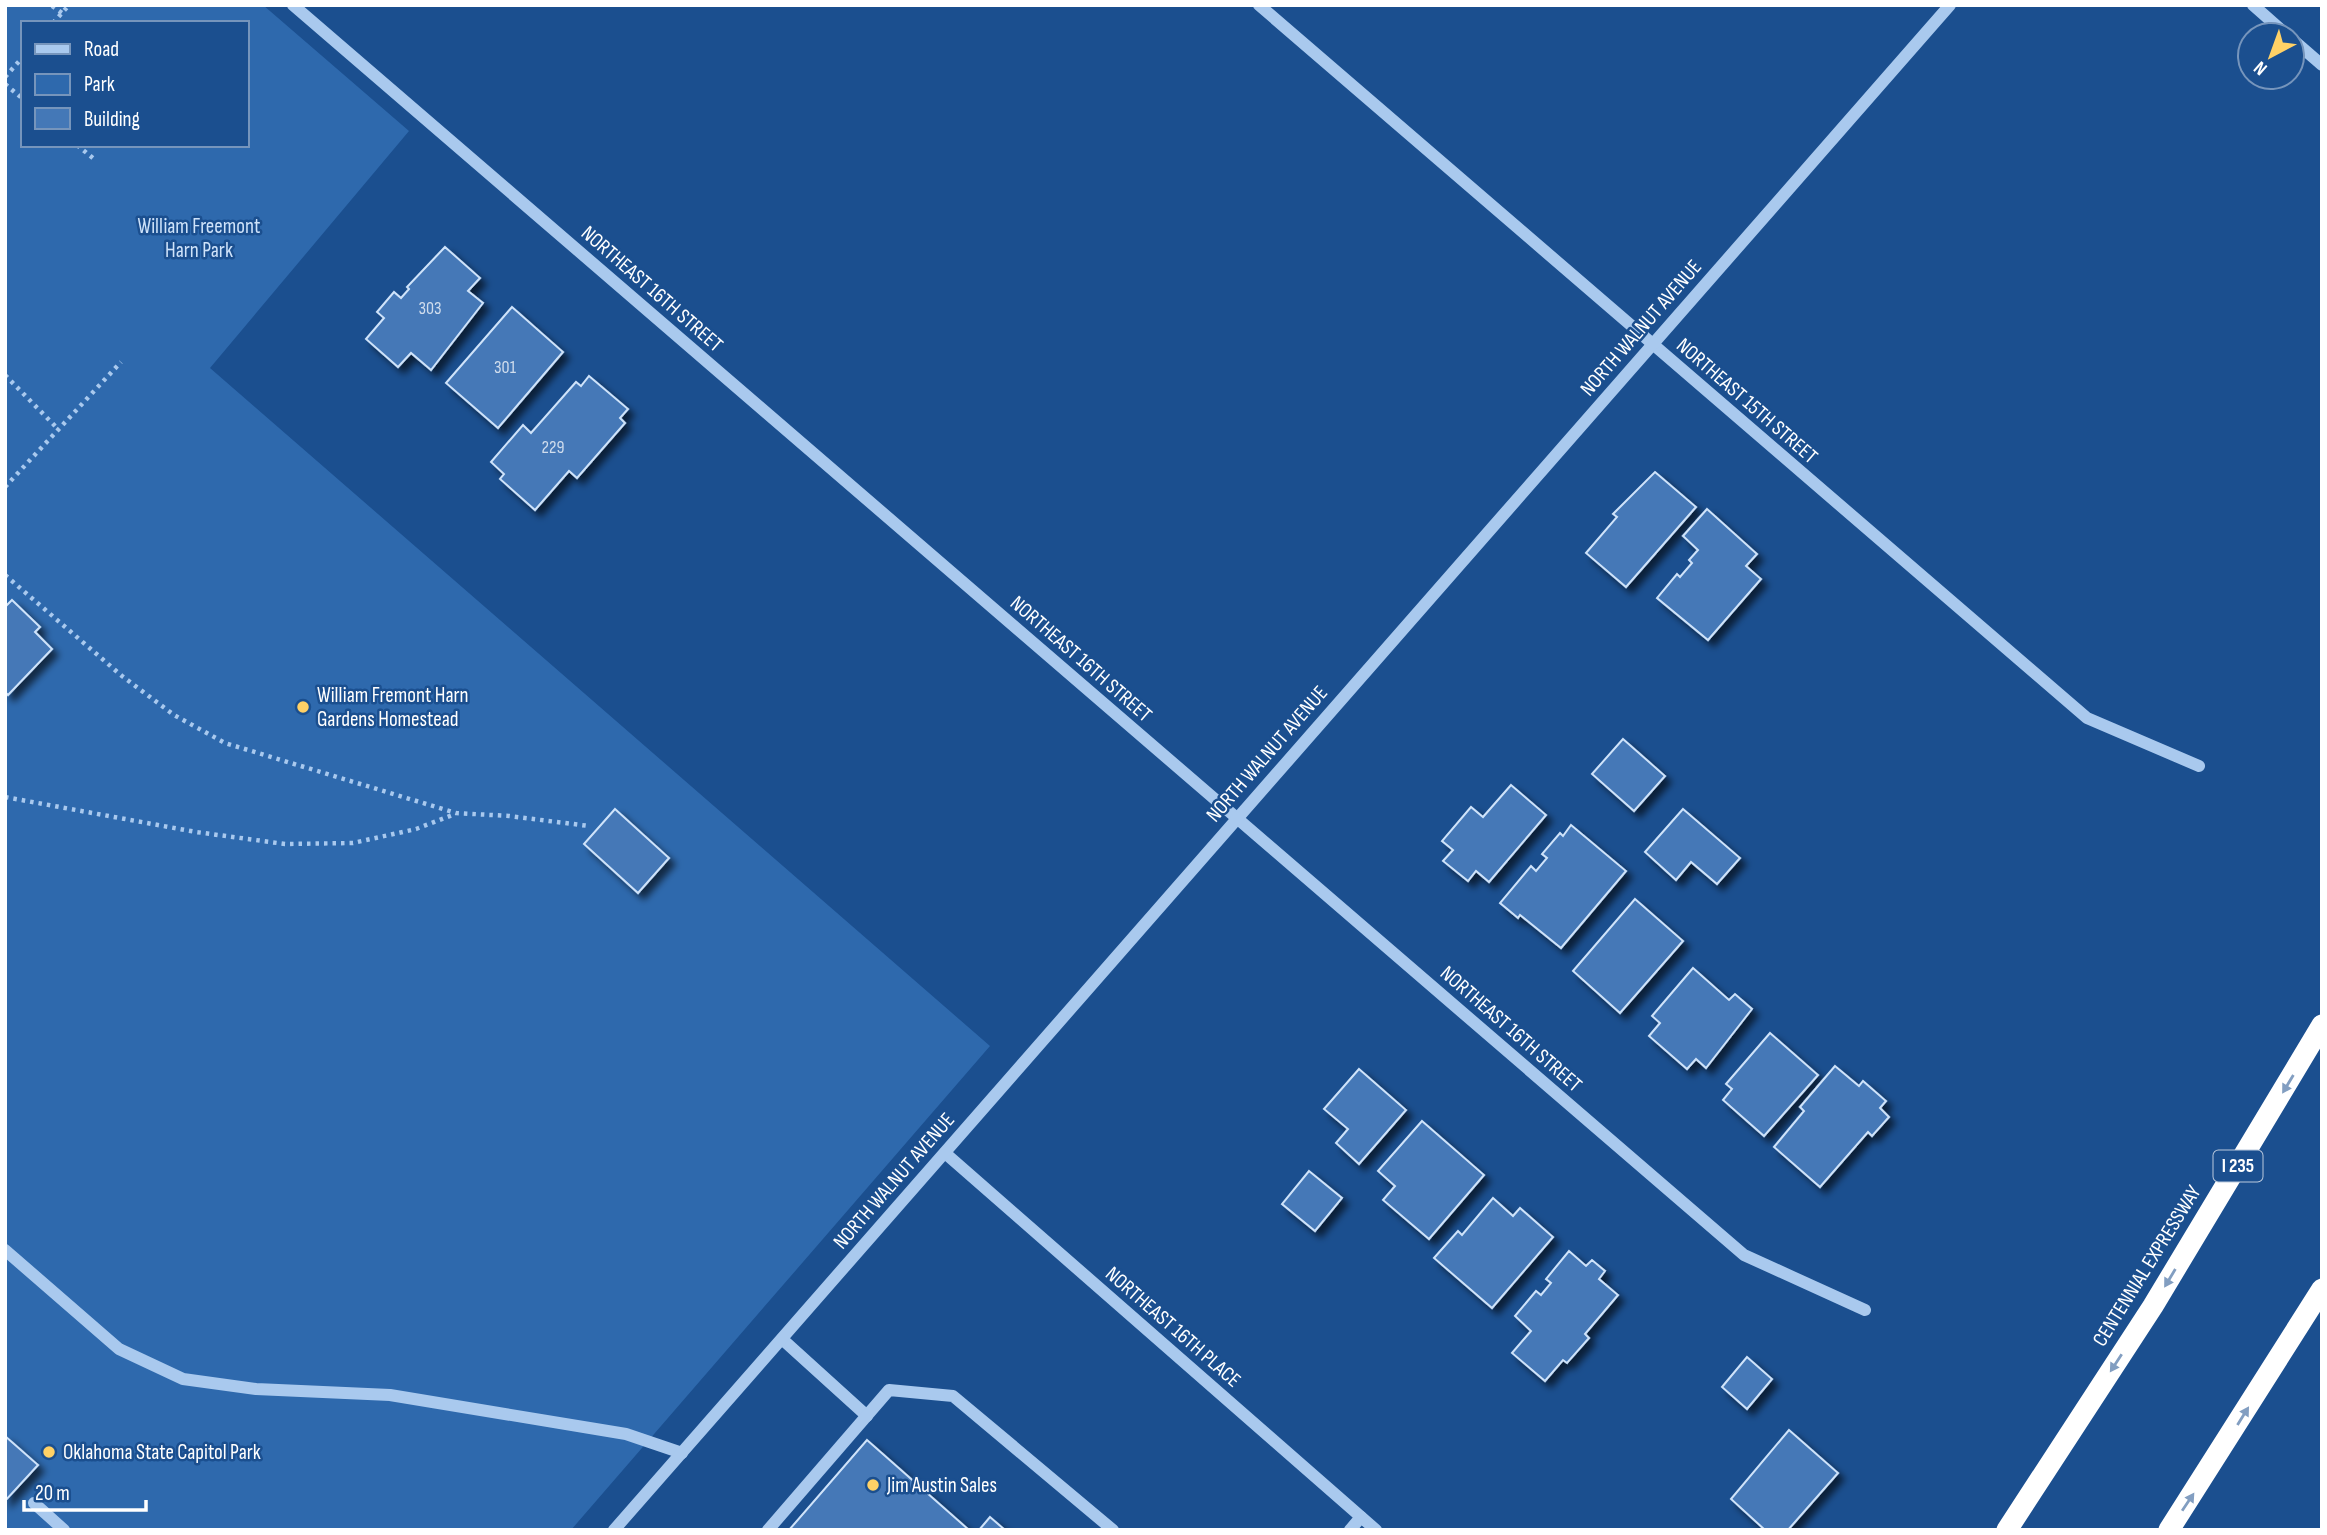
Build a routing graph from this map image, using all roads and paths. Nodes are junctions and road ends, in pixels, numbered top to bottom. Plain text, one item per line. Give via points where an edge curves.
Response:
1 (69, 5) edge
2 (293, 5) edge
3 (1259, 5) edge
4 (1950, 5) edge
5 (2253, 5) edge
6 (52, 6) edge
7 (62, 13) junction
8 (56, 21) edge
9 (2271, 21) edge
10 (2306, 51) edge
11 (21, 59) edge
12 (2322, 65) edge
13 (5, 77) edge
14 (5, 84) edge
15 (21, 97) edge
16 (79, 147) edge
17 (94, 159) dead end
18 (1652, 345) junction
19 (121, 362) dead end
20 (5, 375) edge
21 (57, 428) junction
22 (5, 488) edge
23 (5, 575) edge
24 (2199, 766) dead end
25 (5, 797) edge
26 (456, 813) junction
27 (1236, 817) junction
28 (589, 826) dead end
29 (2322, 1024) edge
30 (945, 1153) junction
31 (5, 1250) edge
32 (2322, 1289) edge
33 (1865, 1310) dead end
34 (782, 1339) junction
35 (867, 1416) junction
36 (682, 1453) junction
37 (34, 1503) dead end
38 (1361, 1517) junction
39 (64, 1530) edge
40 (614, 1530) edge
41 (768, 1530) edge
42 (1113, 1530) edge
43 (1350, 1530) edge
44 (1376, 1530) edge
45 (2007, 1530) edge
46 (2169, 1530) edge

1 - 7 path
2 - 27 street, NORTHEAST 16TH STREET
3 - 18 street, NORTHEAST 15TH STREET
4 - 18 street, NORTH WALNUT AVENUE
5 - 9 street
6 - 7 path
7 - 8 path
10 - 12 street
11 - 13 path
14 - 15 path
16 - 17 path
18 - 24 street, NORTHEAST 15TH STREET via 2087,718
18 - 27 street, NORTH WALNUT AVENUE
19 - 21 path
20 - 21 path
21 - 22 path
23 - 26 path via 122,676 174,715 225,743
25 - 26 path via 285,844 353,843 415,829
26 - 28 path
27 - 30 street, NORTH WALNUT AVENUE
27 - 33 street, NORTHEAST 16TH STREET via 1744,1255
29 -> 45 highway, CENTENNIAL EXPRESSWAY / I 235 via 2153,1306
30 - 34 street, NORTH WALNUT AVENUE
30 - 38 street, NORTHEAST 16TH PLACE
31 - 36 street via 119,1349 183,1379 256,1389 390,1395 626,1434
46 -> 32 highway
34 - 35 street
34 - 36 street, NORTH WALNUT AVENUE
35 - 41 street
35 - 42 street via 889,1390 953,1396
36 - 40 street, NORTH WALNUT AVENUE
37 - 39 street
38 - 43 street
38 - 44 street, NORTHEAST 16TH PLACE

